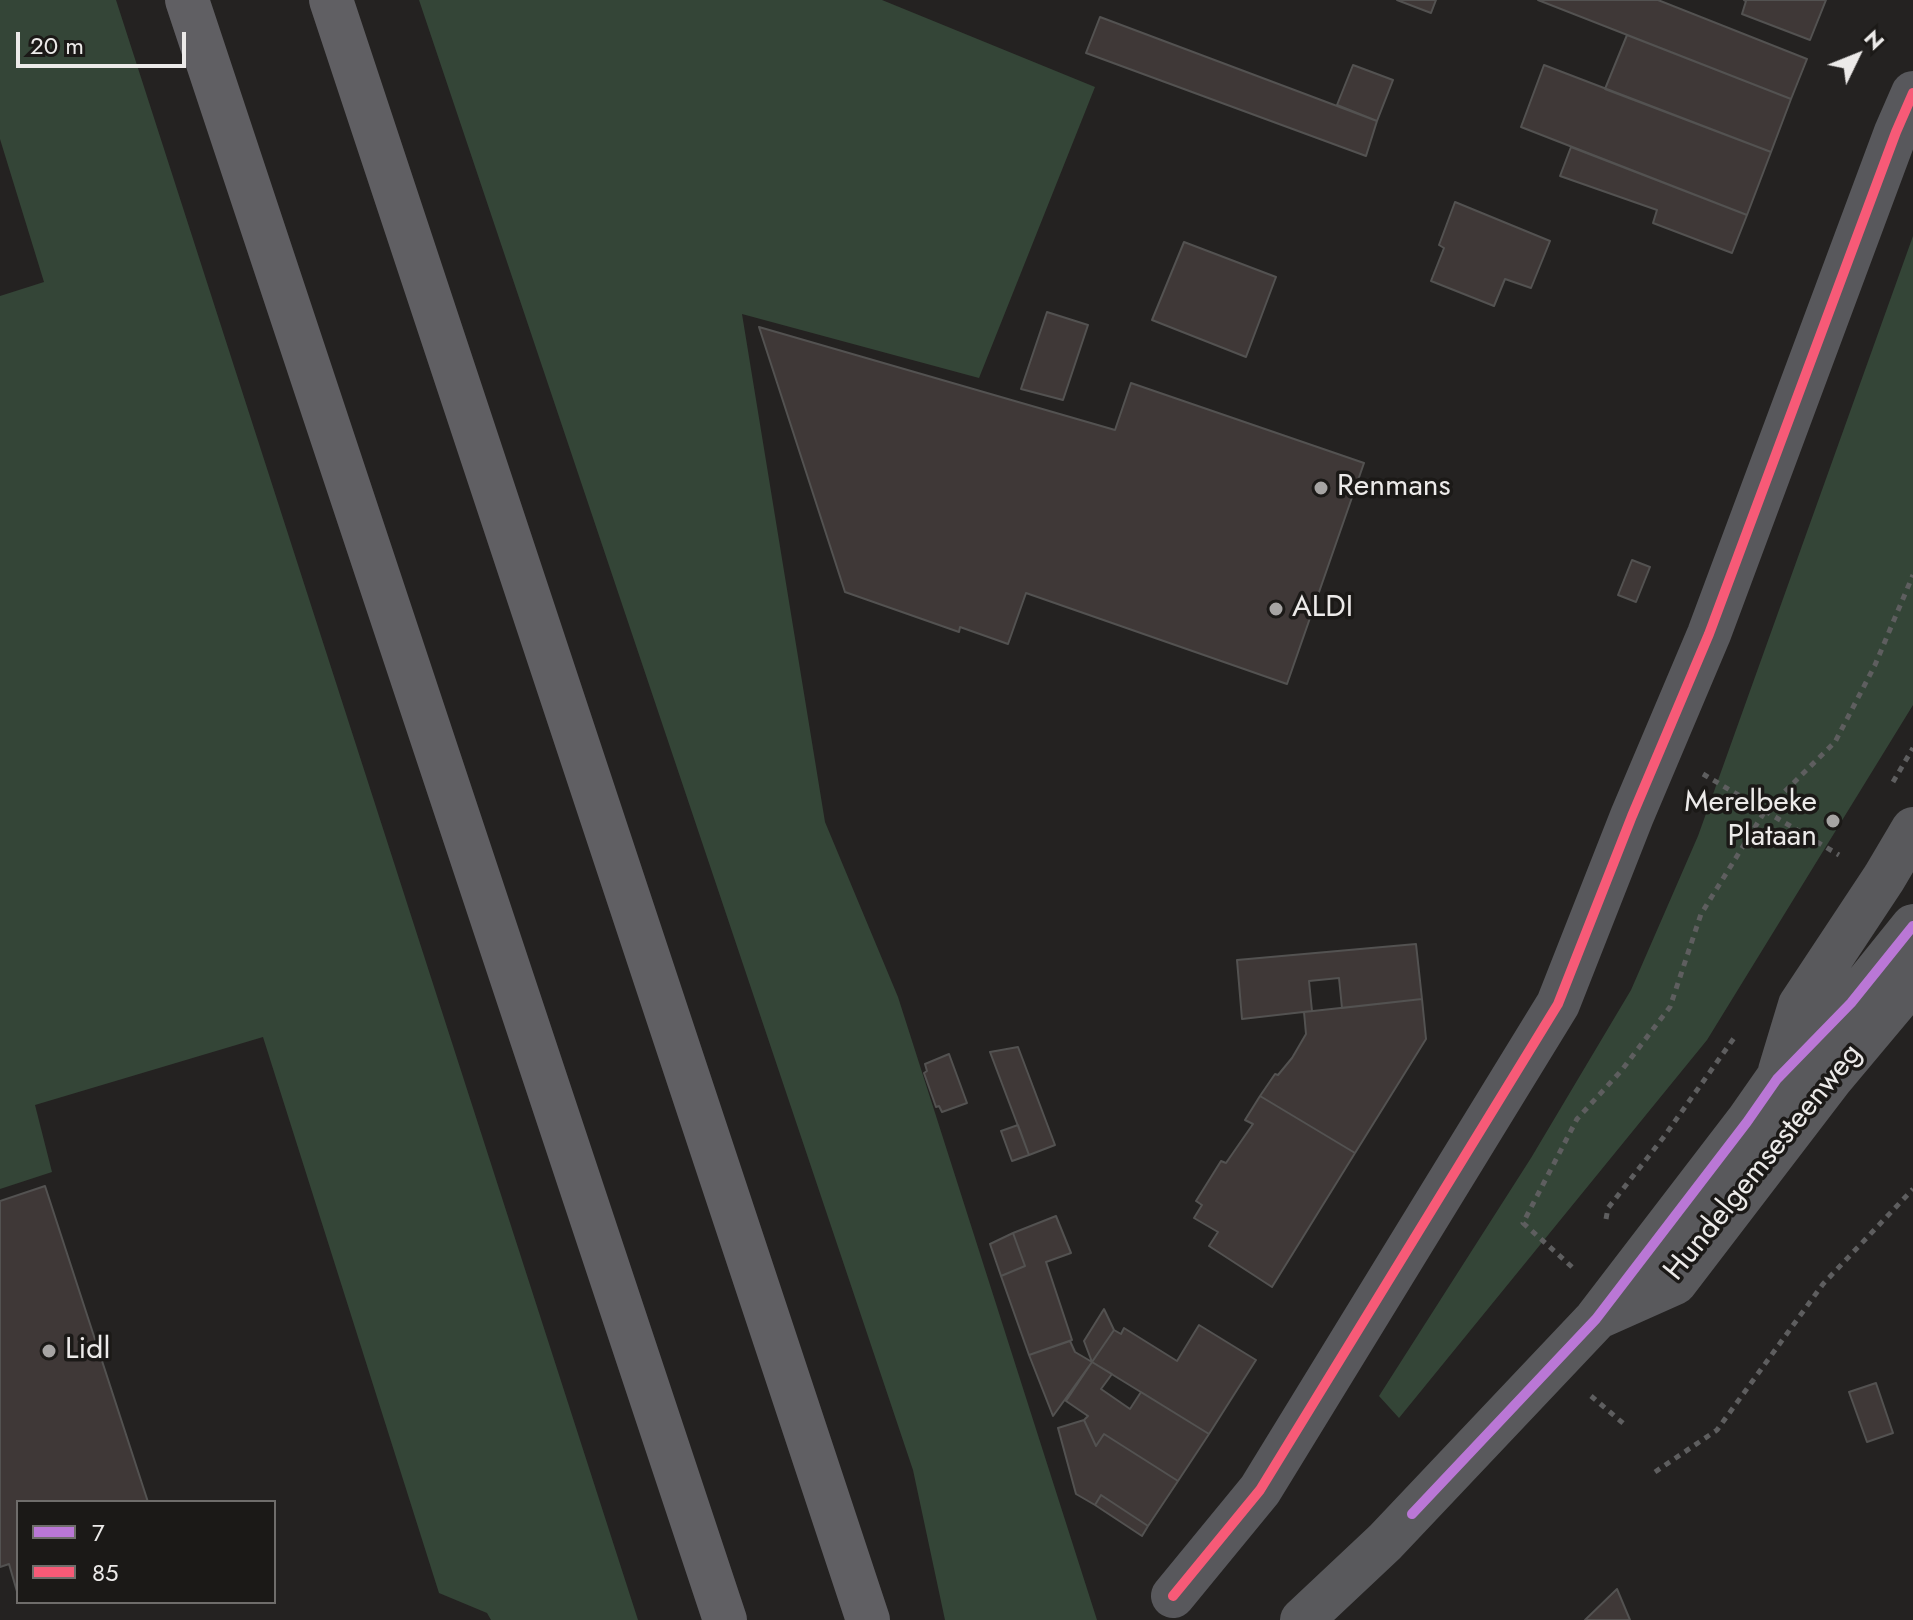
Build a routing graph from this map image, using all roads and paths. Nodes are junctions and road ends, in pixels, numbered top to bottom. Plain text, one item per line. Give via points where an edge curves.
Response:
1 (187, 0) edge
2 (331, 0) edge
3 (1913, 93) edge
4 (1900, 151) edge
5 (1913, 575) edge
6 (1661, 749) junction
7 (1765, 811) junction
8 (1913, 829) edge
9 (1847, 860) dead end
10 (1913, 926) edge
11 (1913, 981) edge
12 (1777, 1079) junction
13 (1913, 1189) edge
14 (1602, 1310) junction
15 (1655, 1472) dead end
16 (1173, 1596) dead end
17 (725, 1620) edge
18 (868, 1620) edge
19 (1302, 1620) edge

1 - 17 highway
2 - 18 highway
3 - 4 street
4 - 6 street
5 - 7 path via 1835,742
6 - 7 path
6 - 16 street via 1558,1004 1260,1490
7 - 9 path
7 - 14 path via 1701,914 1670,1007 1577,1119 1523,1223
8 - 12 main road, Hundelgemsesteenweg via 1800,1005
10 - 12 main road, Hundelgemsesteenweg via 1851,1003
11 - 14 main road, Hundelgemsesteenweg via 1675,1283
12 - 14 main road, Hundelgemsesteenweg
13 - 15 path via 1823,1284 1717,1430
14 - 19 main road, Hundelgemsesteenweg via 1395,1531

